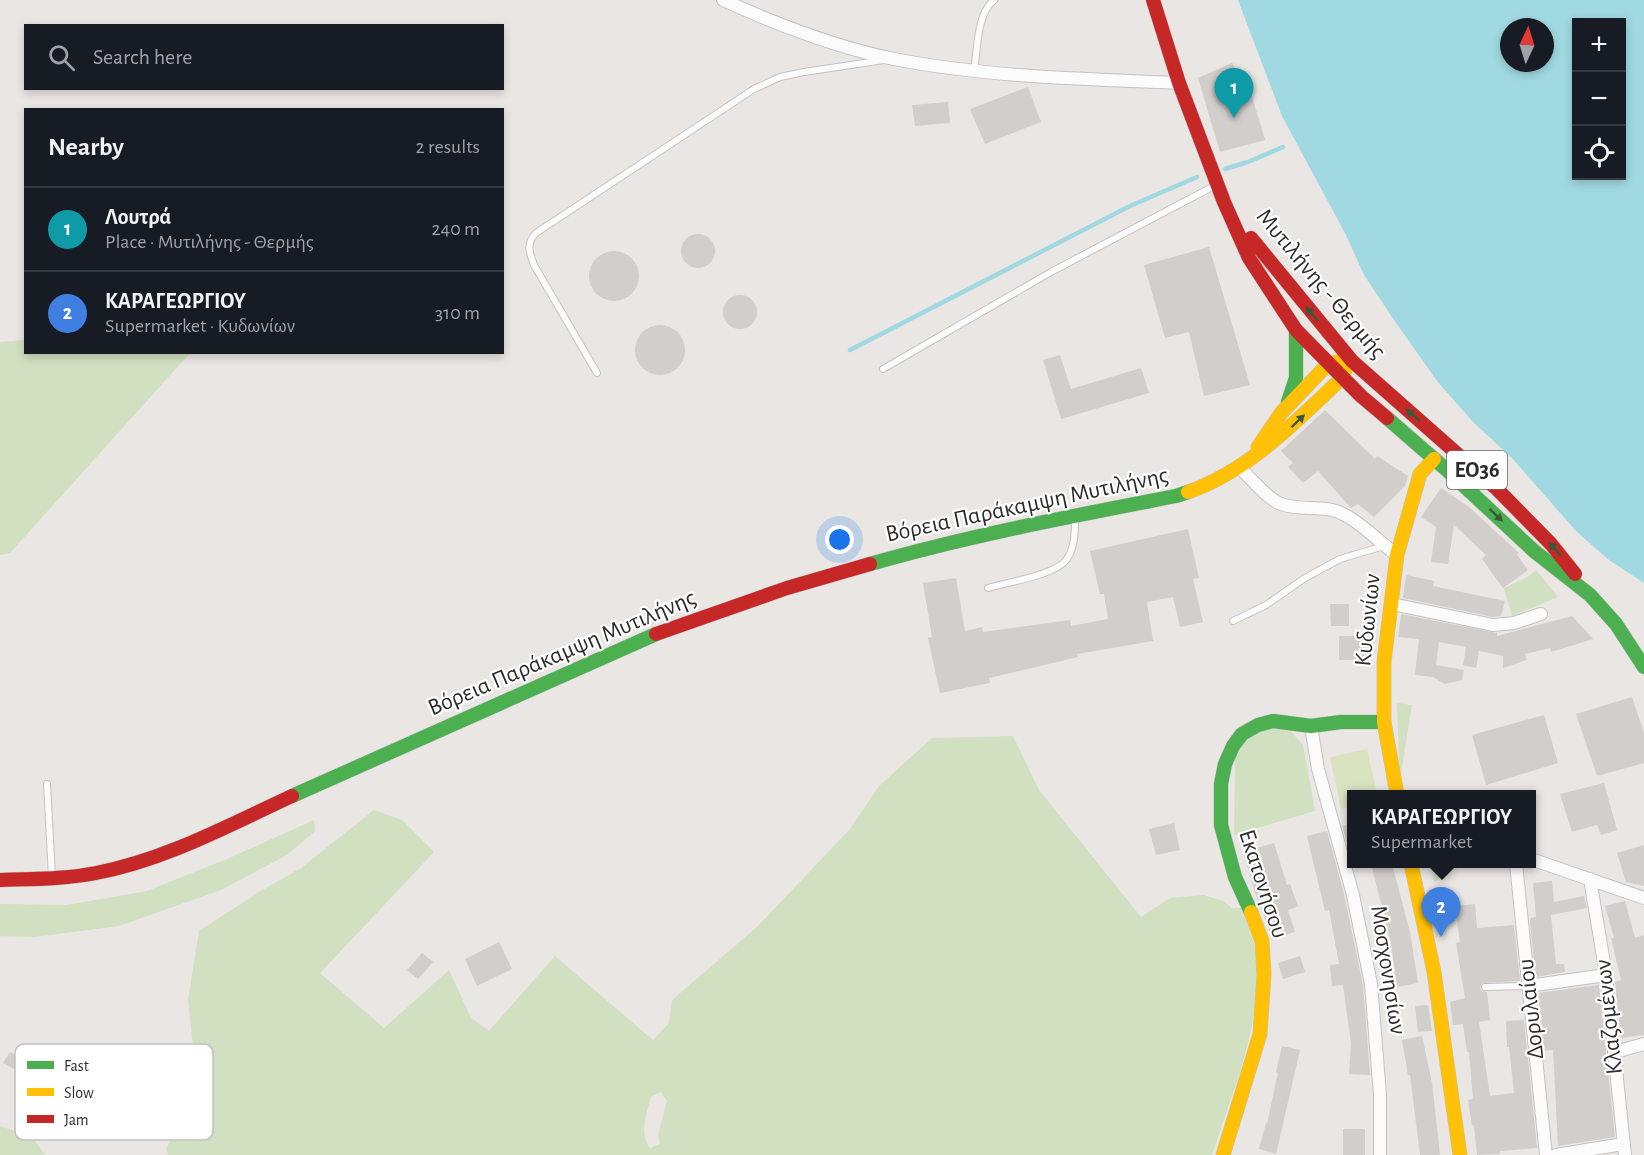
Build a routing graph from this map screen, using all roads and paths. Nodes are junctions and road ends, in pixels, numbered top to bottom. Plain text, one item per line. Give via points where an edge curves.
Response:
1 (723, 0) edge
2 (994, 0) edge
3 (1153, 0) edge
4 (894, 59) junction
5 (974, 71) junction
6 (1179, 83) junction
7 (1217, 184) junction
8 (1224, 202) junction
9 (1296, 330) junction
10 (1350, 358) junction
11 (1328, 364) junction
12 (883, 369) dead end
13 (597, 373) dead end
14 (1342, 378) junction
15 (1282, 412) junction
16 (1252, 456) junction
17 (1434, 459) junction
18 (1239, 467) junction
19 (1076, 517) junction
20 (1384, 546) junction
21 (1397, 555) junction
22 (988, 588) dead end
23 (1590, 595) junction
24 (1392, 604) junction
25 (1541, 614) dead end
26 (1233, 621) dead end
27 (1644, 667) edge
28 (1384, 722) junction
29 (1311, 726) junction
30 (47, 784) dead end
31 (1396, 790) edge
32 (1536, 861) edge
33 (1412, 868) edge
34 (1516, 868) edge
35 (52, 878) junction
36 (1590, 879) junction
37 (0, 880) edge
38 (1644, 898) edge
39 (1606, 975) junction
40 (1528, 986) junction
41 (1485, 987) dead end
42 (1644, 1044) edge
43 (1615, 1052) junction
44 (1624, 1150) edge
45 (1223, 1155) edge
46 (1380, 1155) edge
47 (1460, 1155) edge
48 (1546, 1155) edge
49 (1556, 1155) edge

1 - 4 street via 818,39
2 - 5 lane via 983,16
3 - 6 main road, Μυτιλήνης - Θερμής / ΕΟ36
4 - 5 street
4 - 13 lane via 780,77 754,89 531,238 534,265
5 - 6 street
6 - 7 main road, Μυτιλήνης - Θερμής / ΕΟ36
7 - 8 main road, Μυτιλήνης - Θερμής / ΕΟ36
7 - 12 lane via 1051,272
8 - 9 main road, Μυτιλήνης - Θερμής / ΕΟ36 via 1249,258
10 -> 8 main road, Μυτιλήνης - Θερμής / ΕΟ36 via 1270,264
9 - 11 main road, Μυτιλήνης - Θερμής / ΕΟ36
9 - 15 main road via 1296,378
10 - 11 main road
10 - 14 main road
23 -> 10 main road, Μυτιλήνης - Θερμής / ΕΟ36 via 1558,551 1522,513
11 - 14 main road, Μυτιλήνης - Θερμής / ΕΟ36
11 - 15 main road, Βόρεια Παράκαμψη Μυτιλήνης
16 -> 14 main road, Βόρεια Παράκαμψη Μυτιλήνης via 1277,440
14 - 17 main road, ΕΟ36
15 - 16 main road, Βόρεια Παράκαμψη Μυτιλήνης
16 - 18 main road, Βόρεια Παράκαμψη Μυτιλήνης
17 - 21 main road, Κυδωνίων via 1420,474
17 -> 23 main road, ΕΟ36 via 1534,551
18 - 19 main road, Βόρεια Παράκαμψη Μυτιλήνης via 1208,485 1176,496
18 - 20 street via 1280,504 1333,509
19 - 22 lane via 1071,552 1059,567
19 - 35 main road, Βόρεια Παράκαμψη Μυτιλήνης via 1002,530 888,558 787,588 639,640 176,849 129,865
20 - 21 street
20 - 26 lane via 1340,559
21 - 24 main road, Κυδωνίων
23 - 27 main road, ΕΟ36 via 1616,624
24 - 25 street via 1493,625
24 - 28 main road, Κυδωνίων via 1384,662
28 - 29 main road
28 - 31 main road, Κυδωνίων
29 - 45 main road, Εκατονήσου via 1273,721 1258,725 1242,734 1225,764 1221,825 1235,877 1262,941 1264,974 1260,1034
29 - 46 street, Μοσχονησίων via 1371,984 1380,1095
30 - 35 lane
32 - 36 street
33 - 47 main road via 1442,990
34 - 40 street, Δορυλαίου
35 - 37 main road, Βόρεια Παράκαμψη Μυτιλήνης
36 - 38 street
36 - 39 street, Κλαζομένων
39 - 40 street
39 - 43 street, Κλαζομένων
40 - 41 lane
40 - 48 street, Δορυλαίου
42 - 43 street
43 - 44 street, Κλαζομένων
44 - 49 street

